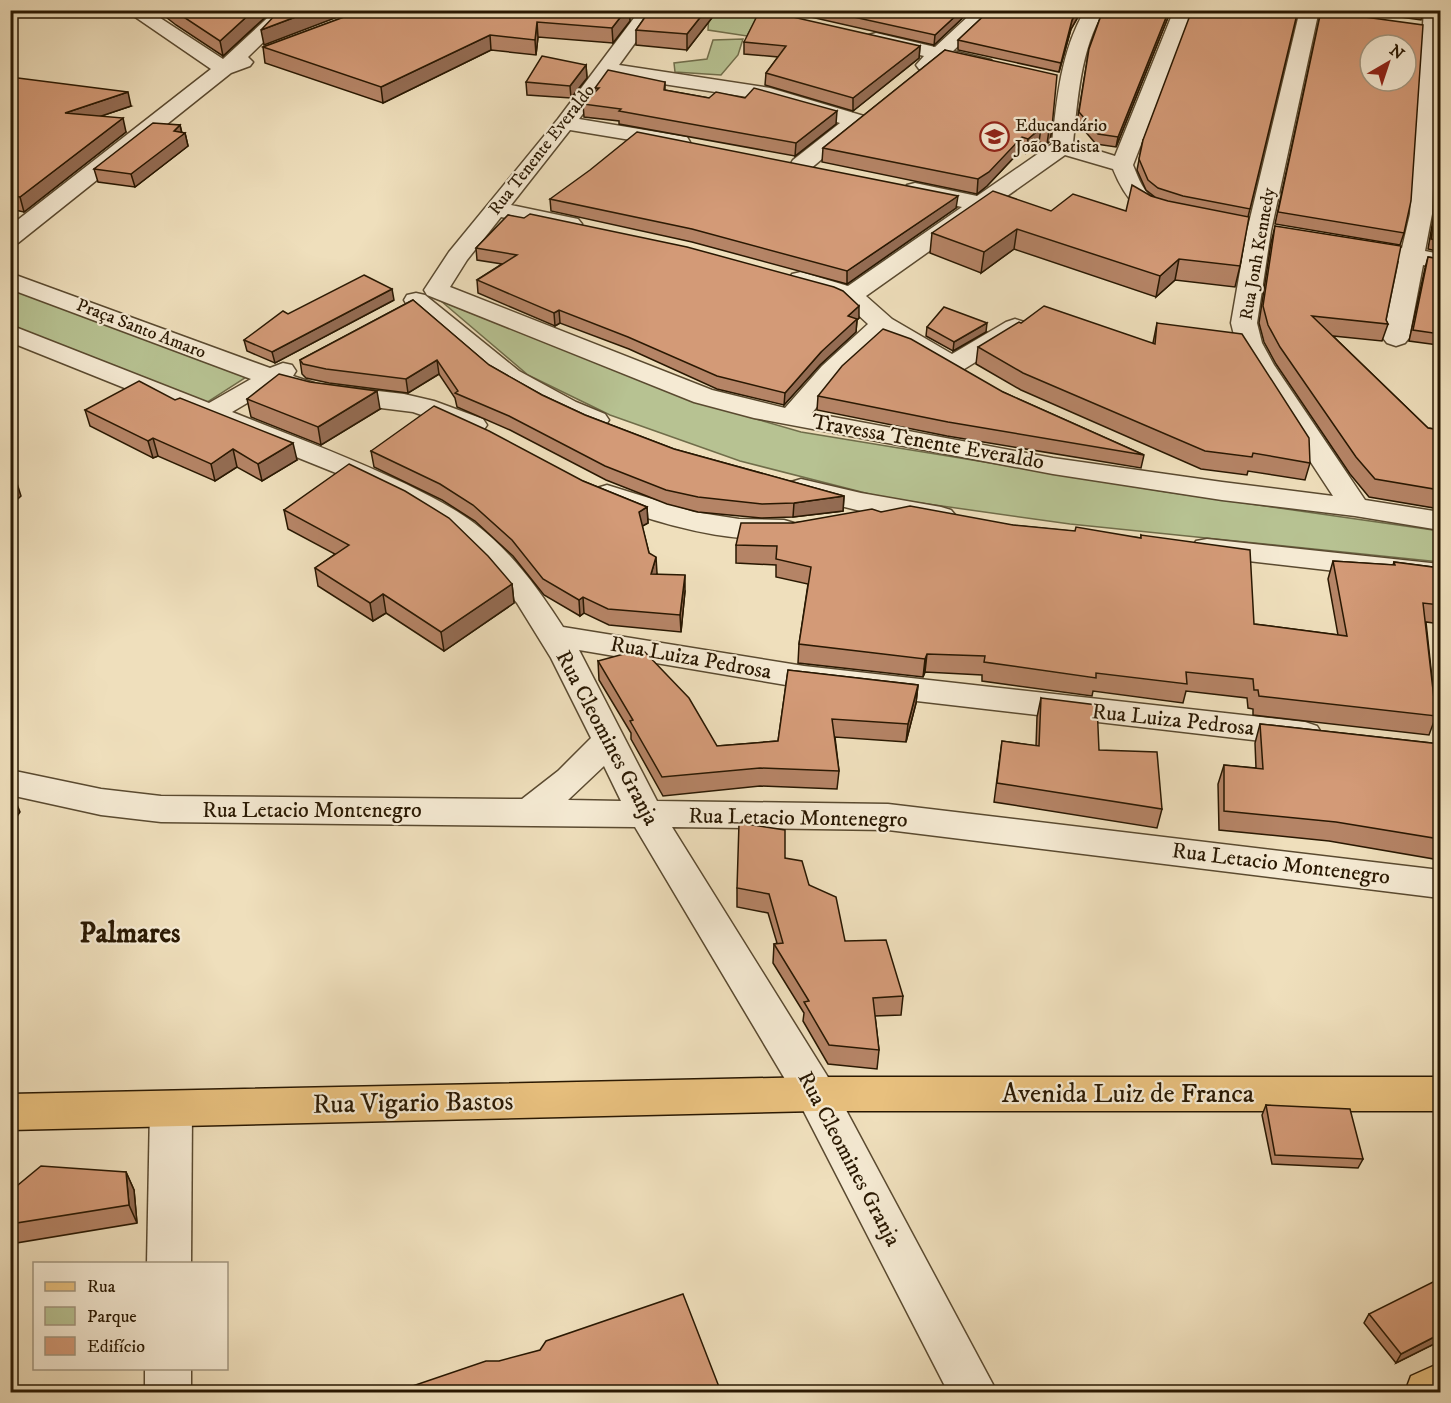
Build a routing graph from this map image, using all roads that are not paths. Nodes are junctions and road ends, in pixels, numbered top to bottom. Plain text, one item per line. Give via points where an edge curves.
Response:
1 (134, 10) edge
2 (987, 10) edge
3 (1095, 10) edge
4 (1184, 10) edge
5 (279, 12) edge
6 (641, 12) edge
7 (1310, 13) edge
8 (1435, 23) edge
9 (1409, 26) edge
10 (861, 36) edge
11 (266, 53) edge
12 (937, 54) junction
13 (1003, 68) edge
14 (224, 69) junction
15 (606, 69) junction
16 (911, 78) edge
17 (1047, 78) edge
18 (1069, 83) junction
19 (565, 123) junction
20 (697, 145) edge
21 (1062, 147) junction
22 (778, 160) edge
23 (801, 165) junction
24 (1122, 165) junction
25 (823, 170) edge
26 (890, 184) edge
27 (980, 204) junction
28 (495, 209) junction
29 (1185, 216) edge
30 (588, 228) edge
31 (10, 238) edge
32 (1330, 243) edge
33 (1413, 256) junction
34 (1440, 261) edge
35 (781, 274) edge
36 (13, 281) edge
37 (851, 295) junction
38 (416, 300) junction
39 (1027, 320) edge
40 (882, 324) junction
41 (10, 333) edge
42 (1396, 338) dead end
43 (302, 360) edge
44 (271, 378) junction
45 (209, 414) junction
46 (790, 417) junction
47 (617, 430) edge
48 (493, 435) edge
49 (1135, 453) edge
50 (581, 481) edge
51 (773, 481) edge
52 (1222, 491) junction
53 (1354, 507) junction
54 (901, 509) junction
55 (968, 520) edge
56 (1440, 521) edge
57 (838, 523) edge
58 (806, 528) edge
59 (1180, 545) edge
60 (1440, 574) edge
61 (551, 635) junction
62 (1334, 738) edge
63 (609, 740) junction
64 (10, 782) edge
65 (528, 813) junction
66 (646, 815) junction
67 (1440, 884) edge
68 (816, 1094) junction
69 (1440, 1094) edge
70 (171, 1109) junction
71 (10, 1112) edge
72 (169, 1262) edge
73 (168, 1370) edge
74 (1440, 1386) edge
75 (168, 1392) edge
76 (973, 1392) edge
77 (1428, 1392) edge

1 - 14 street
2 - 12 street
3 - 18 street via 1083,30
4 - 24 street
5 - 14 street
6 - 15 street, Rua Tenente Everaldo
7 - 53 street, Rua Jonh Kennedy via 1260,231 1244,323 1249,343
8 - 9 street
8 - 33 street via 1421,214
10 - 12 street
11 - 14 street
12 - 13 street
12 - 16 street
14 - 31 street
15 - 19 street, Rua Tenente Everaldo
15 - 23 street via 770,94 864,115
17 - 18 street
18 - 21 street
19 - 20 street
19 - 28 street, Rua Tenente Everaldo
21 - 24 street
21 - 27 street
22 - 23 street
23 - 25 street
24 - 29 street via 1134,195 1143,204
26 - 27 street
27 - 37 street
28 - 30 street
28 - 38 street, Rua Tenente Everaldo
32 - 33 street
33 - 34 street
33 - 42 street
35 - 37 street
36 - 44 street, Praça Santo Amaro
37 - 40 street
38 - 46 street, Travessa Tenente Everaldo via 703,396
38 - 47 street via 510,376 566,408
39 - 40 street via 962,371
40 - 46 street
41 - 45 street, Rua Cleomines Granja
43 - 44 street
44 - 45 street
44 - 48 street, Praça Santo Amaro via 333,396 395,401 433,410
45 - 61 street, Rua Cleomines Granja via 356,471 464,529 503,566
46 - 52 street, Travessa Tenente Everaldo via 1053,466
49 - 52 street
50 - 58 street via 637,507 681,518 760,530
51 - 54 street
52 - 53 street, Travessa Tenente Everaldo
53 - 56 street, Travessa Tenente Everaldo
54 - 55 street
54 - 57 street
59 - 60 street
61 - 62 street, Rua Luiza Pedrosa via 804,677
61 - 63 street, Rua Cleomines Granja via 567,657
63 - 65 street via 570,780
63 - 66 street, Rua Cleomines Granja
64 - 65 street, Rua Letacio Montenegro via 101,802 161,809
65 - 66 street, Rua Letacio Montenegro
66 - 67 street, Rua Letacio Montenegro via 888,817
66 - 68 street, Rua Cleomines Granja
68 - 69 main road, Avenida Luiz de Franca
68 - 70 main road, Rua Vigario Bastos
68 - 76 street, Rua Cleomines Granja
70 - 71 main road, Rua Vigario Bastos
70 - 72 street
73 - 75 street
74 - 77 main road

